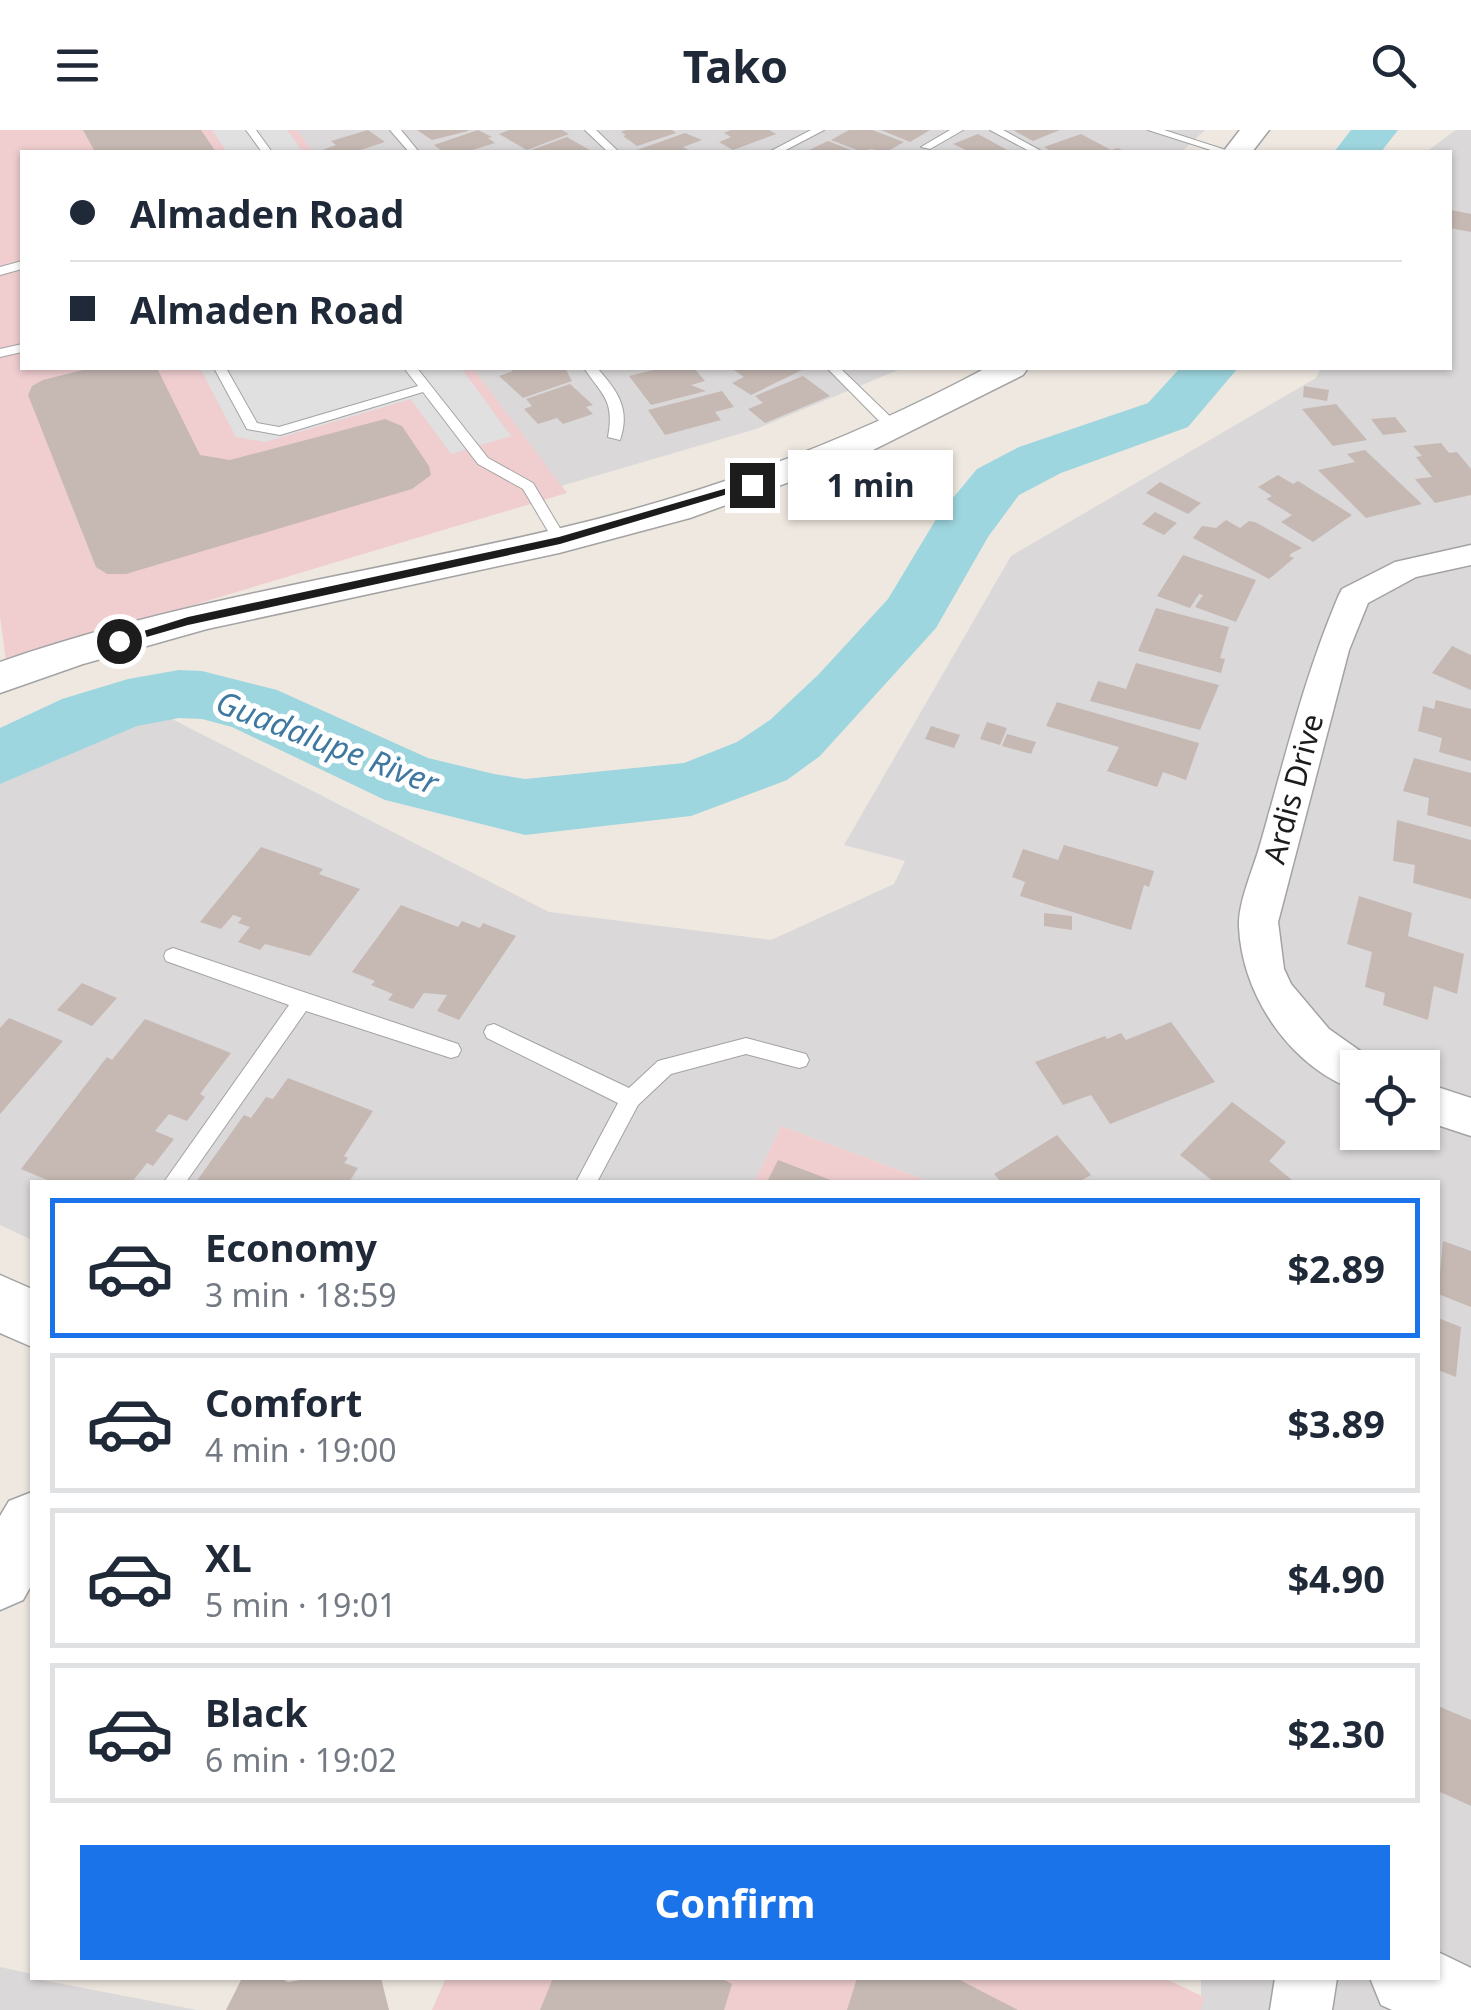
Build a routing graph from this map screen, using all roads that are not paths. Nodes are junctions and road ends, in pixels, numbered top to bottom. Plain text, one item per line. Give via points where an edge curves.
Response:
1 (250, 130) edge
2 (395, 130) edge
3 (590, 130) edge
4 (819, 130) edge
5 (958, 130) edge
6 (995, 130) edge
7 (1152, 130) edge
8 (1254, 130) edge
9 (802, 133) edge
10 (926, 148) dead end
11 (265, 150) edge
12 (412, 150) edge
13 (612, 150) edge
14 (777, 150) edge
15 (1034, 150) edge
16 (1218, 150) edge
17 (1239, 150) edge
18 (20, 266) edge
19 (0, 270) edge
20 (221, 370) edge
21 (412, 370) edge
22 (592, 370) edge
23 (836, 370) edge
24 (1007, 370) edge
25 (424, 388) junction
26 (894, 428) junction
27 (615, 437) dead end
28 (560, 540) junction
29 (1471, 555) edge
30 (1, 676) edge
31 (173, 956) dead end
32 (302, 1002) junction
33 (494, 1032) dead end
34 (451, 1050) dead end
35 (798, 1060) dead end
36 (1340, 1060) edge
37 (631, 1099) junction
38 (1440, 1107) edge
39 (1471, 1117) edge
40 (175, 1180) edge
41 (587, 1180) edge
42 (0, 1303) edge
43 (30, 1317) edge
44 (30, 1527) edge
45 (0, 1577) edge
46 (1306, 1980) edge
47 (1412, 1980) edge
48 (1471, 2008) edge
49 (1302, 2010) edge

1 - 11 lane
2 - 12 lane
3 - 13 lane
4 - 9 lane
5 - 10 lane
6 - 15 lane
7 - 16 lane
8 - 17 street
9 - 14 lane
18 - 19 lane
20 - 25 lane via 252,426 280,431
21 - 25 lane
22 - 27 lane via 616,398
23 - 26 lane
24 - 26 street
25 - 28 lane via 483,461 528,486
26 - 28 street via 724,496
28 - 30 street via 188,621
29 - 36 street, Ardis Drive via 1406,569 1354,597 1332,650 1258,922 1264,970 1275,994 1314,1042
31 - 32 lane
32 - 34 lane
32 - 40 lane
33 - 37 lane
35 - 37 lane via 746,1046 665,1067
37 - 41 lane
38 - 39 street
42 - 43 street
44 - 45 street
46 - 49 street
47 - 48 street

